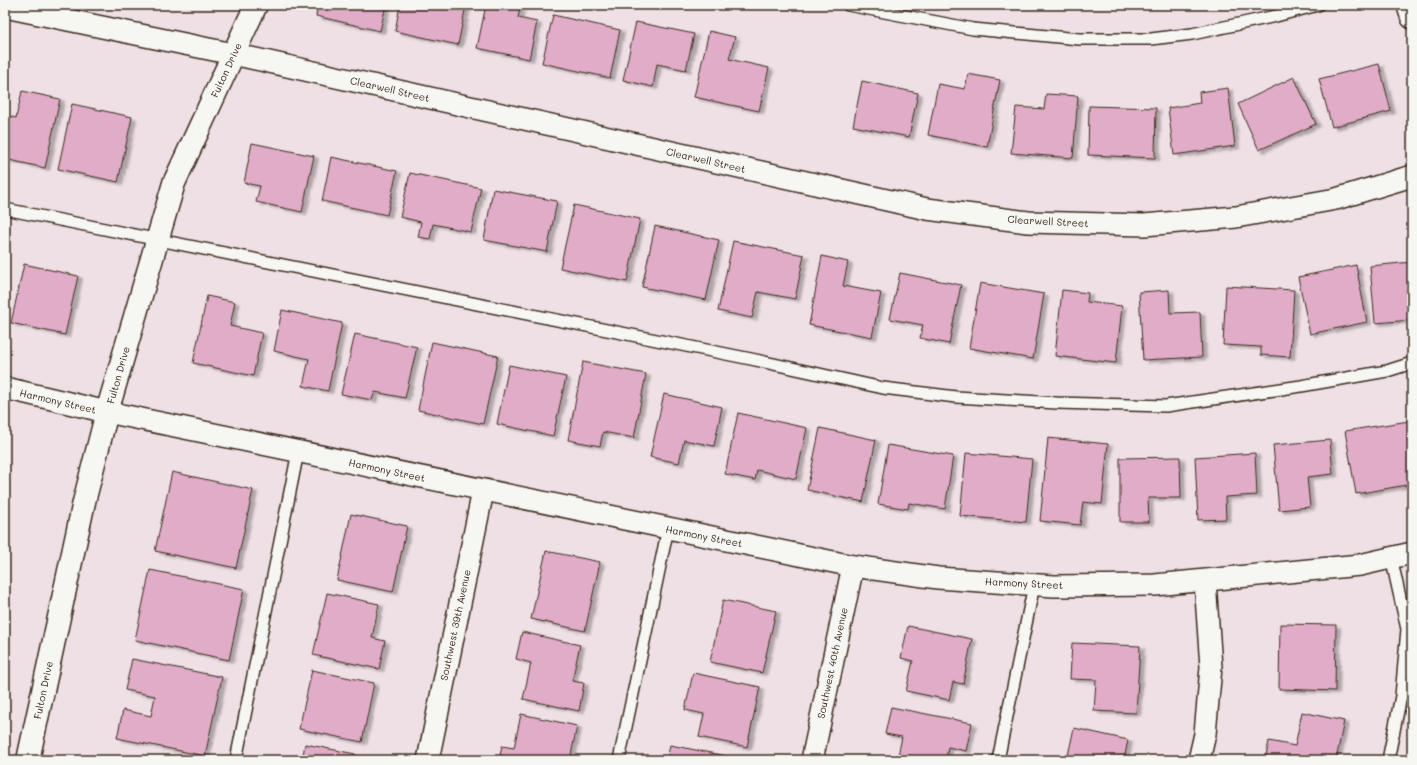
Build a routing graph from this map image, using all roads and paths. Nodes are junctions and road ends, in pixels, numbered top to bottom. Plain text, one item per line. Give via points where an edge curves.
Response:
1 (256, 5) edge
2 (848, 5) edge
3 (1318, 5) edge
4 (1408, 5) edge
5 (5, 6) edge
6 (1412, 17) edge
7 (233, 54) junction
8 (1412, 176) edge
9 (5, 209) edge
10 (158, 239) junction
11 (1412, 363) edge
12 (5, 388) edge
13 (107, 412) junction
14 (298, 452) junction
15 (483, 490) junction
16 (668, 528) junction
17 (1412, 553) edge
18 (1391, 558) junction
19 (853, 566) junction
20 (1205, 581) junction
21 (1034, 585) junction
22 (28, 760) edge
23 (236, 760) edge
24 (428, 760) edge
25 (619, 760) edge
26 (812, 760) edge
27 (998, 760) edge
28 (1199, 760) edge
29 (1388, 760) edge

1 - 7 main road, Fulton Drive
2 - 3 lane via 973,29 1079,39 1150,39 1192,34
4 - 6 main road
5 - 7 street, Clearwell Street
7 - 8 street, Clearwell Street via 926,209 1028,222 1144,225 1236,217 1336,199
7 - 10 main road, Fulton Drive via 174,183
9 - 10 lane
10 - 11 lane via 883,388 956,397 1166,406 1308,385 1386,371
10 - 13 main road, Fulton Drive
12 - 13 street, Harmony Street
13 - 14 street, Harmony Street
13 - 22 main road, Fulton Drive via 84,502
14 - 15 street, Harmony Street
14 - 23 lane
15 - 16 street, Harmony Street
15 - 24 street, Southwest 39th Avenue
16 - 19 street, Harmony Street
16 - 25 lane
17 - 18 street, Harmony Street
18 - 20 street, Harmony Street via 1360,565
18 - 29 lane via 1407,629 1401,696
19 - 21 street, Harmony Street via 938,578
19 - 26 street, Southwest 40th Avenue
20 - 21 street, Harmony Street via 1155,585
20 - 28 street via 1211,667 1205,734
21 - 27 lane

